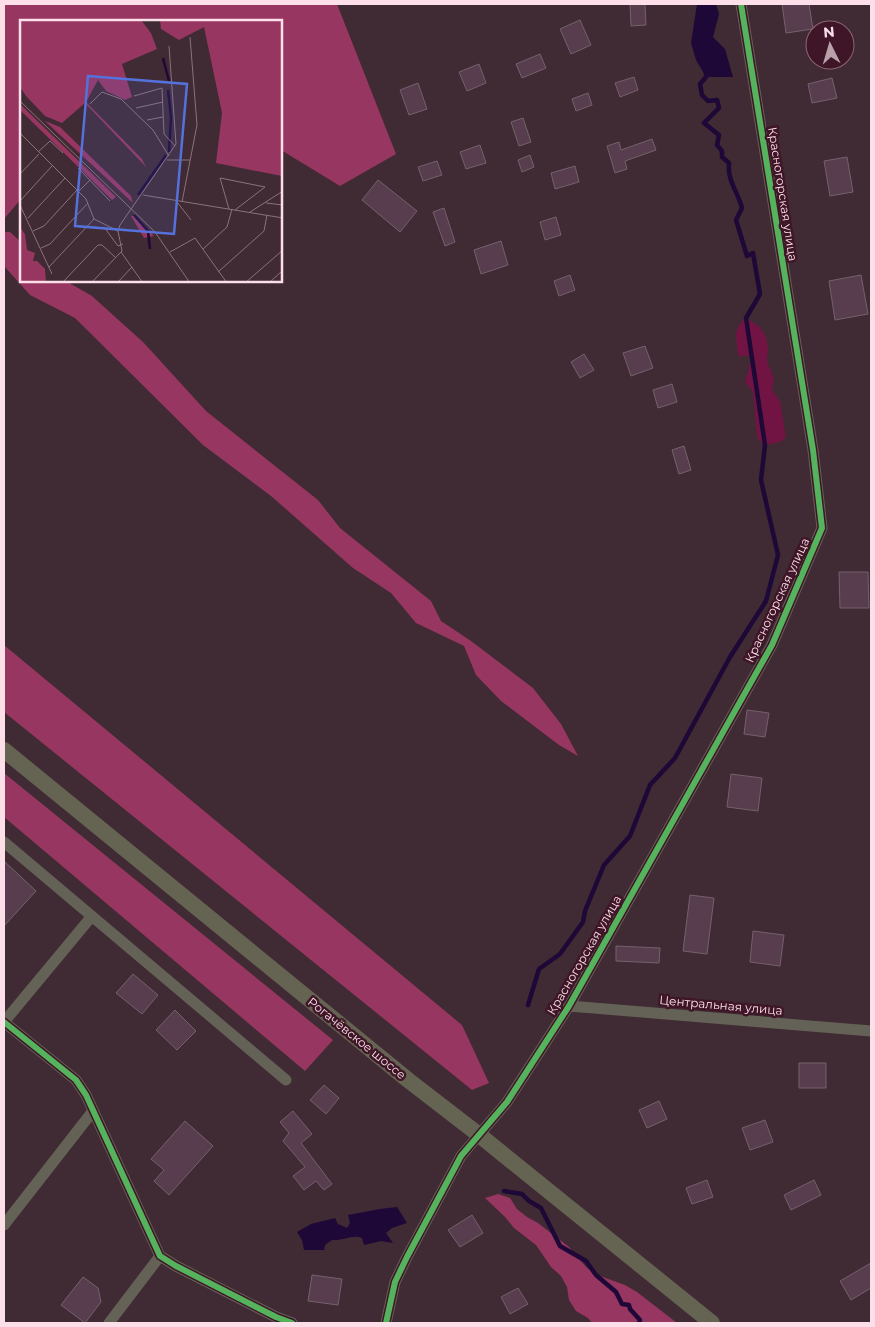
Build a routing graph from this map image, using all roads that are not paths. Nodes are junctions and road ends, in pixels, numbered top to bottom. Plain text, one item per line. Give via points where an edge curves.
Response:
1 (741, 4) edge
2 (4, 750) edge
3 (4, 842) edge
4 (92, 916) junction
5 (569, 1006) junction
6 (4, 1022) edge
7 (871, 1031) edge
8 (286, 1080) dead end
9 (93, 1111) junction
10 (478, 1134) junction
11 (4, 1226) edge
12 (160, 1256) junction
13 (109, 1323) edge
14 (292, 1323) edge
15 (386, 1323) edge
16 (712, 1323) edge

1 - 5 street, Красногорская улица via 813,450 822,528 772,645
2 - 10 main road, Рогачёвское шоссе
3 - 4 street
4 - 6 street
4 - 8 street
5 - 7 street, Центральная улица
5 - 10 street, Красногорская улица via 507,1102
6 - 9 street via 76,1080
9 - 11 street
9 - 12 street
10 - 15 street, Красногорская улица via 461,1156 407,1257 395,1282
10 - 16 main road, Рогачёвское шоссе
12 - 13 street
12 - 14 street

